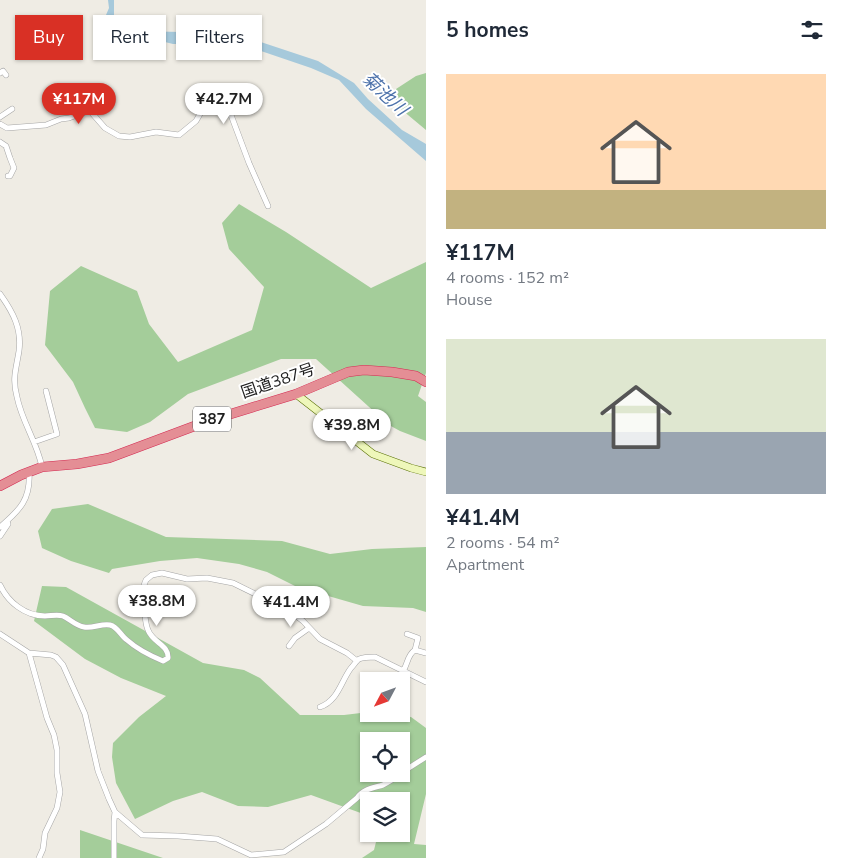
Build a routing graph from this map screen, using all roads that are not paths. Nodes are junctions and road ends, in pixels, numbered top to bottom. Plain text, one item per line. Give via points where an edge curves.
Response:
1 (0, 73) edge
2 (6, 75) dead end
3 (12, 109) dead end
4 (0, 117) edge
5 (0, 126) edge
6 (0, 142) edge
7 (8, 176) dead end
8 (268, 206) dead end
9 (0, 294) edge
10 (426, 380) edge
11 (46, 391) dead end
12 (296, 394) junction
13 (34, 442) junction
14 (42, 467) junction
15 (29, 472) junction
16 (426, 472) edge
17 (0, 486) edge
18 (7, 521) junction
19 (0, 527) edge
20 (0, 536) edge
21 (0, 585) edge
22 (309, 628) junction
23 (0, 634) edge
24 (407, 634) dead end
25 (289, 646) dead end
26 (414, 650) junction
27 (29, 652) junction
28 (426, 653) edge
29 (357, 662) junction
30 (404, 671) junction
31 (426, 682) edge
32 (320, 707) dead end
33 (426, 757) edge
34 (410, 768) edge
35 (387, 782) edge
36 (116, 812) junction
37 (39, 858) edge
38 (114, 858) edge

1 - 2 street via 3,71
3 - 4 street
5 - 8 street via 46,125 88,111 105,128 119,136 156,132 179,135 196,121 207,105 225,99
6 - 7 street via 6,146 14,168
9 - 13 street via 17,321 19,350 15,387
10 - 12 highway, 国道387号 / 387 via 364,370 338,375
11 - 13 street via 57,434
12 - 14 highway, 国道387号 / 387 via 208,421 109,458
12 - 16 street via 373,454
13 - 14 street
14 - 15 highway, 国道387号 / 387
15 - 17 highway, 国道387号 / 387
15 - 18 street via 27,497
18 - 19 street
18 - 20 street
21 - 22 street via 13,604 27,612 64,616 84,627 110,625 125,640 163,661 168,658 168,653 147,629 144,606 144,585 152,575 162,573 187,580 207,578 233,583 290,611
22 - 25 street
22 - 29 street via 320,640 347,653
23 - 27 street
24 - 26 street via 418,638
26 - 28 street
26 - 30 street
27 - 36 street via 51,654 63,665 85,714 98,771
27 - 37 street via 54,735 60,792
29 - 30 street via 375,657
29 - 32 street via 336,694
30 - 31 street
33 - 34 street
35 - 36 street via 359,795 326,824 284,852 251,856 217,839 142,835
36 - 38 street

